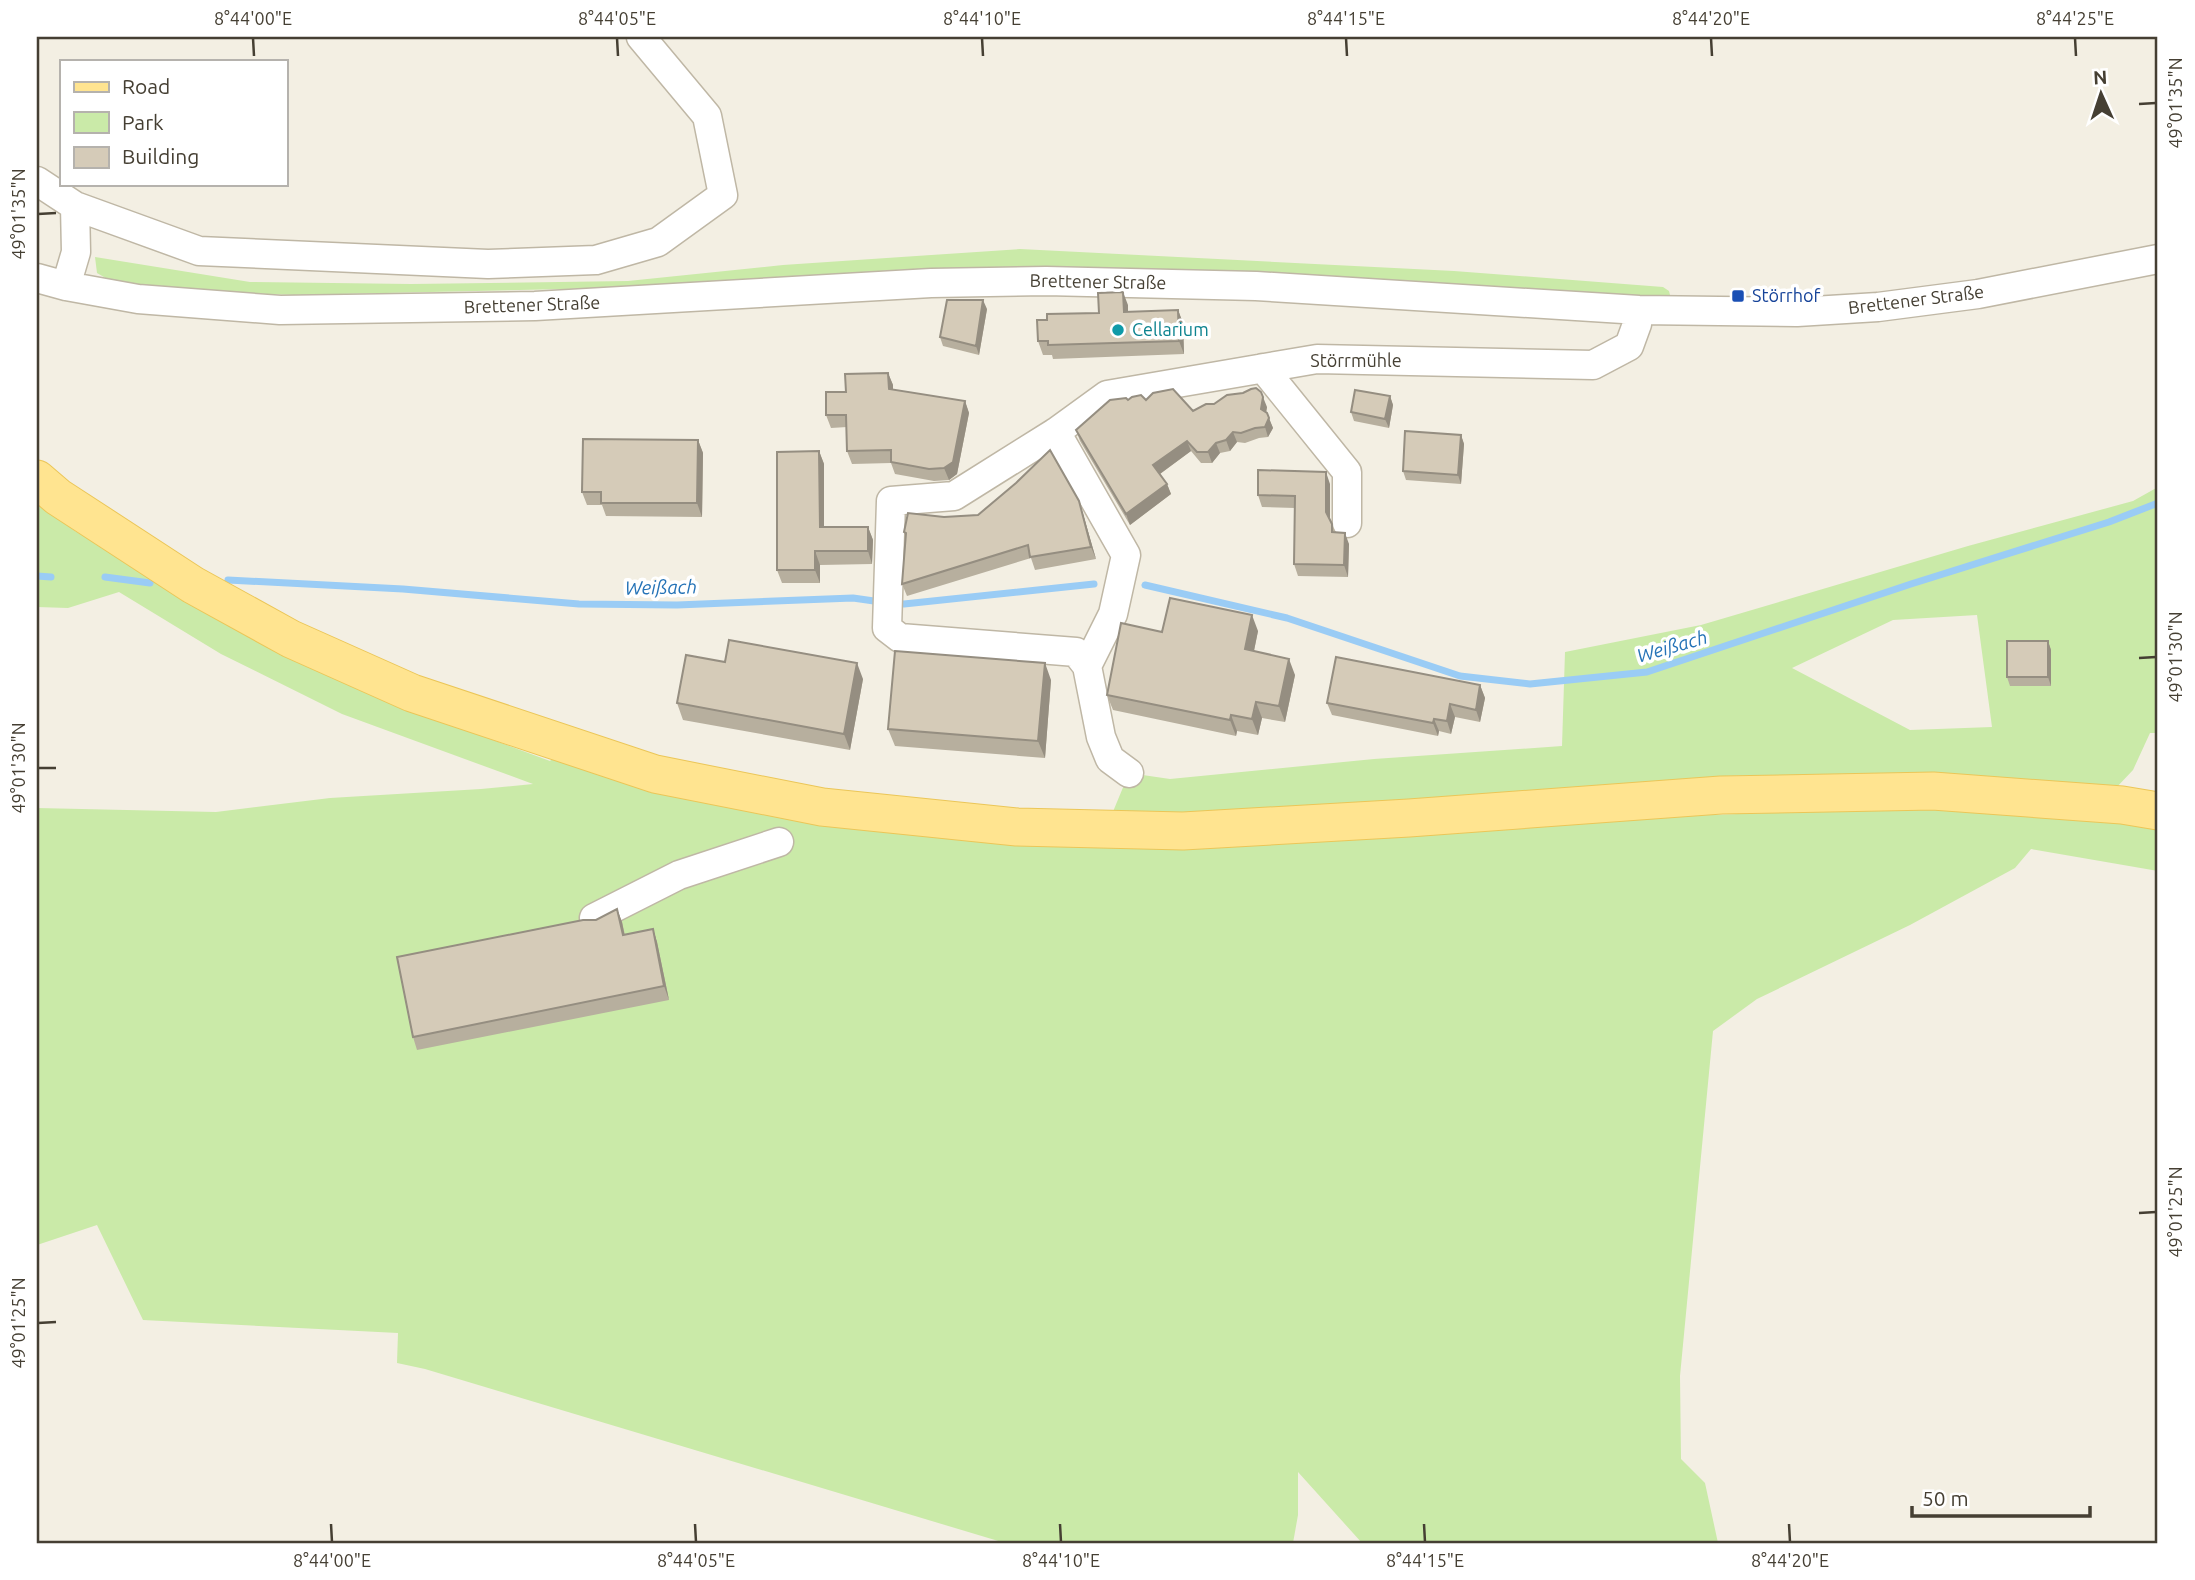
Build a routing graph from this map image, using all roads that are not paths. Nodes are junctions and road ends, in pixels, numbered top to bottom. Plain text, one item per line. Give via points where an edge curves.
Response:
1 (641, 37) edge
2 (37, 181) edge
3 (75, 206) junction
4 (2158, 259) edge
5 (37, 278) edge
6 (66, 286) junction
7 (1639, 310) junction
8 (1263, 368) junction
9 (1056, 432) junction
10 (37, 479) edge
11 (1347, 523) dead end
12 (1087, 666) junction
13 (1129, 773) dead end
14 (2158, 811) edge
15 (779, 842) dead end
16 (594, 918) edge

1 - 3 street via 707,116 723,195 658,242 596,260 488,264 199,251
2 - 3 street
3 - 6 street via 76,253
4 - 7 street, Brettener Straße via 1978,294 1878,306 1797,312
5 - 6 street, Brettener Straße
6 - 7 street, Brettener Straße via 138,299 280,310 535,306 931,283 1046,281 1256,286
7 - 8 street, Störrmühle via 1629,346 1593,365 1317,359
8 - 9 street, Störrmühle via 1107,395
8 - 11 street via 1347,472
9 - 12 street via 1126,555 1112,614
9 - 12 street, Störrmühle via 954,496 891,502 887,628 900,638 1076,652
10 - 14 main road via 193,585 291,639 412,693 655,774 822,807 1017,827 1183,831 1721,795 1933,791
12 - 13 street via 1101,737 1110,759
15 - 16 street via 679,874

